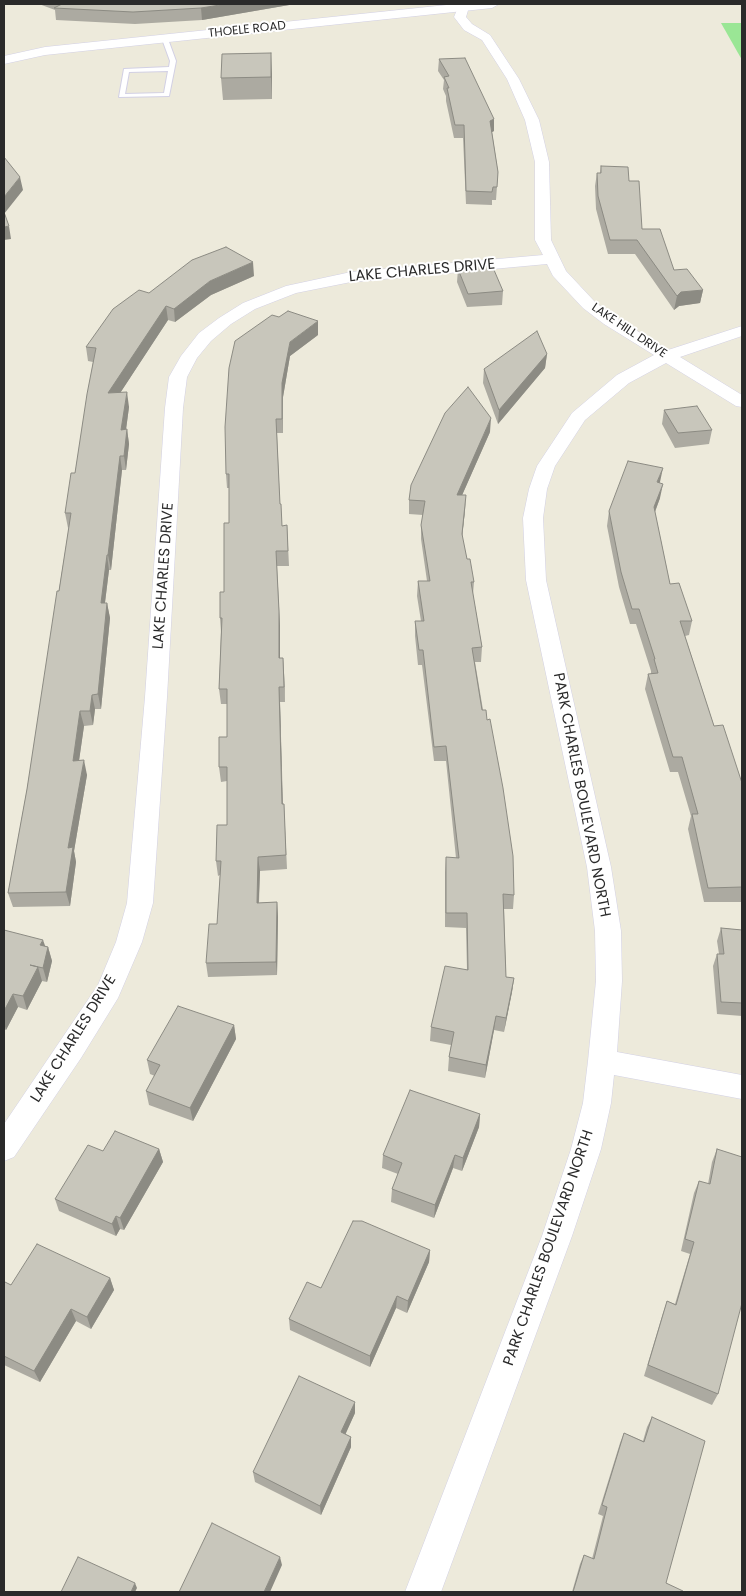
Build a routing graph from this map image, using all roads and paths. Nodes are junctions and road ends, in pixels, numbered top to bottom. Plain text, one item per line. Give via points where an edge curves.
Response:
1 (492, 4) edge
2 (462, 5) edge
3 (486, 38) junction
4 (164, 39) junction
5 (4, 60) edge
6 (172, 69) junction
7 (552, 259) junction
8 (742, 331) edge
9 (666, 356) junction
10 (742, 402) edge
11 (602, 1061) junction
12 (742, 1087) edge
13 (4, 1148) edge
14 (423, 1592) edge

1 - 2 main road, THOELE ROAD
2 - 3 street, LAKE HILL DRIVE via 480,18
2 - 3 street, LAKE HILL DRIVE via 460,17 468,27
2 - 4 main road, THOELE ROAD
3 - 7 street, LAKE HILL DRIVE via 513,79 532,120 542,162 543,240
4 - 5 main road, THOELE ROAD via 45,51
4 - 6 lane via 173,61
6 - 6 lane via 167,95 121,96 126,70
7 - 9 street, LAKE HILL DRIVE via 559,273 590,305
7 - 13 street, LAKE CHARLES DRIVE via 351,276 299,287 249,306 225,320 189,356 178,377 174,408 146,852 140,902 130,942 109,990
8 - 9 street, PARK CHARLES BOULEVARD NORTH
9 - 10 street, LAKE HILL DRIVE
9 - 11 street, PARK CHARLES BOULEVARD NORTH via 623,379 578,417 546,466 533,518 536,580 599,867 608,931 609,980
11 - 12 street
11 - 14 street, PARK CHARLES BOULEVARD NORTH via 586,1149 557,1236

